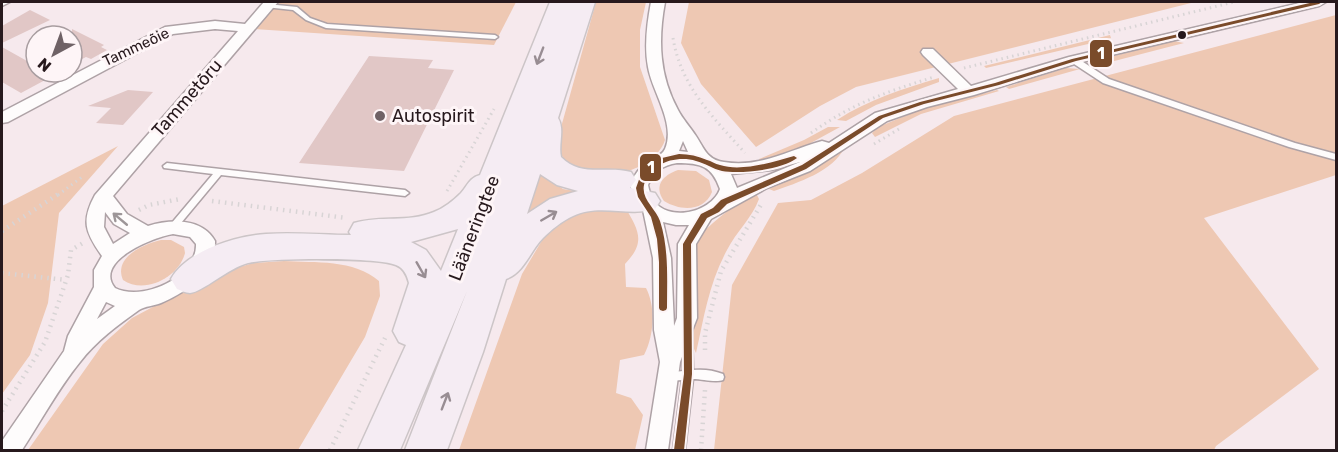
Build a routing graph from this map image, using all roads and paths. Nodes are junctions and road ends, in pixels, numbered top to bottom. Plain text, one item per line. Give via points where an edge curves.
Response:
1 (562, 2) edge
2 (583, 2) edge
3 (658, 2) edge
4 (1278, 2) edge
5 (1318, 2) edge
6 (269, 4) edge
7 (248, 28) junction
8 (495, 37) dead end
9 (928, 52) dead end
10 (1074, 60) junction
11 (964, 88) junction
12 (548, 107) junction
13 (669, 110) junction
14 (505, 114) junction
15 (2, 118) edge
16 (901, 128) dead end
17 (867, 148) dead end
18 (1336, 157) edge
19 (666, 159) junction
20 (700, 159) junction
21 (167, 166) dead end
22 (717, 168) junction
23 (219, 172) junction
24 (82, 177) dead end
25 (405, 193) dead end
26 (446, 193) dead end
27 (104, 195) junction
28 (645, 196) junction
29 (724, 202) junction
30 (704, 216) junction
31 (173, 227) junction
32 (2, 231) edge
33 (147, 233) junction
34 (206, 242) junction
35 (112, 256) junction
36 (2, 273) edge
37 (189, 279) junction
38 (67, 280) dead end
39 (103, 288) junction
40 (137, 301) junction
41 (464, 352) junction
42 (73, 355) junction
43 (676, 371) junction
44 (719, 377) dead end
45 (9, 450) edge
46 (371, 450) edge
47 (379, 450) edge
48 (426, 450) edge
49 (657, 450) edge
50 (679, 450) edge

1 -> 14 highway, Lääneringtee
2 - 12 highway, Lääneringtee
3 - 13 street via 652,40 655,70
4 - 11 street via 986,74
5 - 10 street
6 - 7 street, Tammetõru
6 - 8 lane via 295,8 326,26
7 - 15 street, Tammeõie via 215,25 170,30
7 - 27 street, Tammetõru
9 - 11 street
10 - 11 street
10 - 18 lane via 1106,81
11 - 22 street via 889,107 782,163 756,169
11 - 29 street via 881,117 804,167
12 - 28 highway via 545,156 550,165 580,181 605,182
12 - 41 highway, Lääneringtee
13 - 19 street via 675,142
13 - 20 street
14 - 26 path
14 - 34 highway via 478,195 454,217 437,226 410,232 288,229
14 - 47 highway, Lääneringtee via 465,255
16 - 17 path
19 - 20 street
19 - 28 street via 656,163
20 - 22 street
21 - 23 lane
22 - 29 street via 727,181
23 - 25 lane
23 - 31 lane
24 - 32 path
33 -> 27 street via 120,220
27 - 35 street, Tammetõru via 92,220 96,234
28 - 30 street via 662,216
41 -> 28 highway via 497,278 527,232 545,217 575,202
28 - 43 street via 662,258 664,330
29 - 30 street
30 - 43 street via 687,244 687,318
31 - 33 street
31 - 34 street via 199,233
33 - 35 street
34 - 37 street via 204,259
35 - 39 street via 104,267
36 - 38 path
37 - 40 street via 164,294
37 -> 46 highway via 212,263 265,247 380,249 401,252 414,259 427,283
39 - 40 street via 110,296
39 - 42 street via 78,336
40 - 42 street via 101,327
48 -> 41 highway, Lääneringtee
42 - 45 street
43 - 44 lane
43 - 49 street
43 - 50 lane

